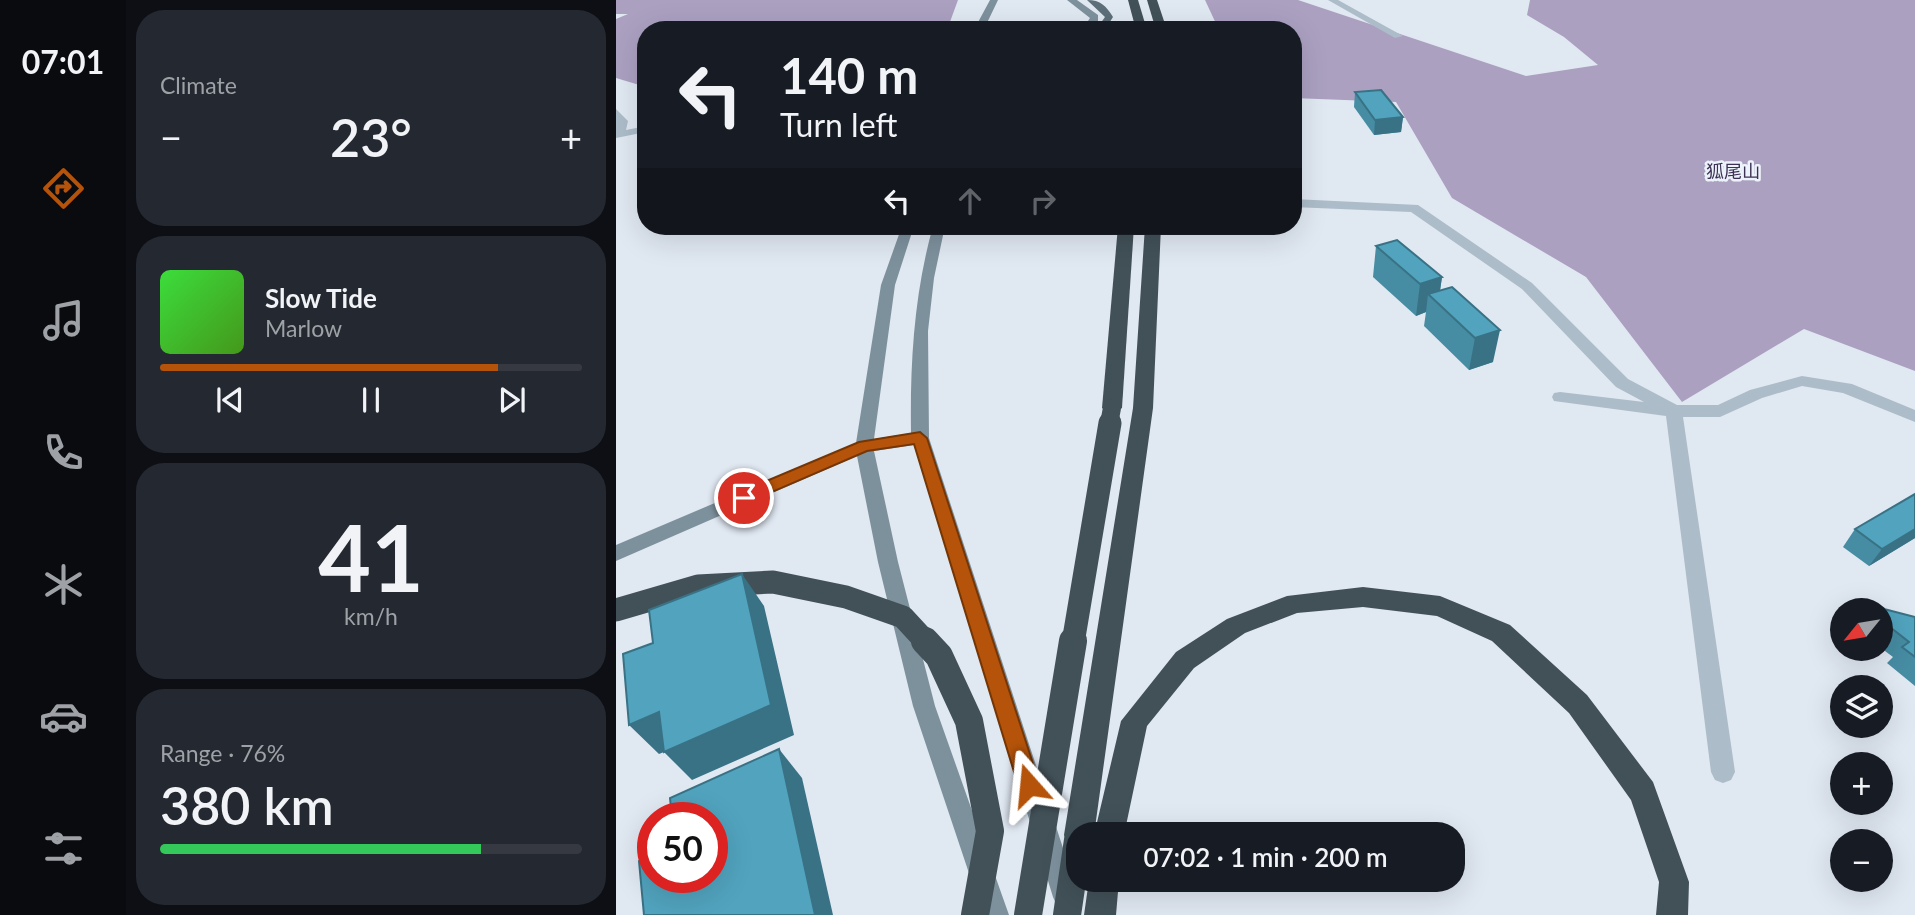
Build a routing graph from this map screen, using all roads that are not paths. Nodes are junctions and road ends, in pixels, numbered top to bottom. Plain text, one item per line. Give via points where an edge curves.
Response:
1 (993, 0) edge
2 (1071, 0) edge
3 (1091, 0) edge
4 (1133, 0) edge
5 (1152, 0) edge
6 (1160, 0) edge
7 (1332, 0) edge
8 (984, 18) junction
9 (980, 21) edge
10 (983, 21) edge
11 (1094, 21) edge
12 (1107, 21) edge
13 (1139, 21) edge
14 (1160, 21) edge
15 (1164, 21) edge
16 (1398, 36) dead end
17 (616, 112) edge
18 (637, 132) edge
19 (618, 135) edge
20 (1302, 202) edge
21 (905, 235) edge
22 (936, 235) edge
23 (1125, 235) edge
24 (1153, 235) edge
25 (1560, 397) dead end
26 (1674, 411) junction
27 (1915, 416) edge
28 (920, 438) junction
29 (864, 446) junction
30 (616, 553) edge
31 (616, 610) edge
32 (1723, 772) dead end
33 (1080, 822) edge
34 (1112, 822) edge
35 (1072, 892) edge
36 (1103, 892) edge
37 (975, 915) edge
38 (996, 915) edge
39 (1028, 915) edge
40 (1069, 915) edge
41 (1100, 915) edge
42 (1672, 915) edge

1 - 8 main road
2 - 11 main road via 1095,17
3 - 12 main road via 1103,8
4 - 13 highway
5 - 14 highway
6 - 15 highway
7 - 16 street
8 - 9 main road
8 - 10 main road
17 - 19 street via 623,121
18 - 19 street
20 - 26 street via 1414,208 1527,286 1622,383
21 - 29 main road via 888,285
22 - 28 main road via 926,269 918,372
23 - 39 highway, bridge via 1112,408
24 - 33 highway via 1143,408
25 - 26 street
26 - 27 street via 1720,411 1756,394 1802,382 1846,388
26 - 32 street
28 - 29 main road
28 - 40 main road
29 - 30 main road
29 - 38 main road via 924,706
31 - 37 highway, bridge via 698,586 773,582 846,597 903,617 939,656 969,721 990,831
34 - 42 highway via 1136,720 1185,660 1236,626 1296,603 1363,597 1440,606 1501,633 1578,704 1643,792 1674,882
35 - 40 highway, bridge
36 - 41 highway

